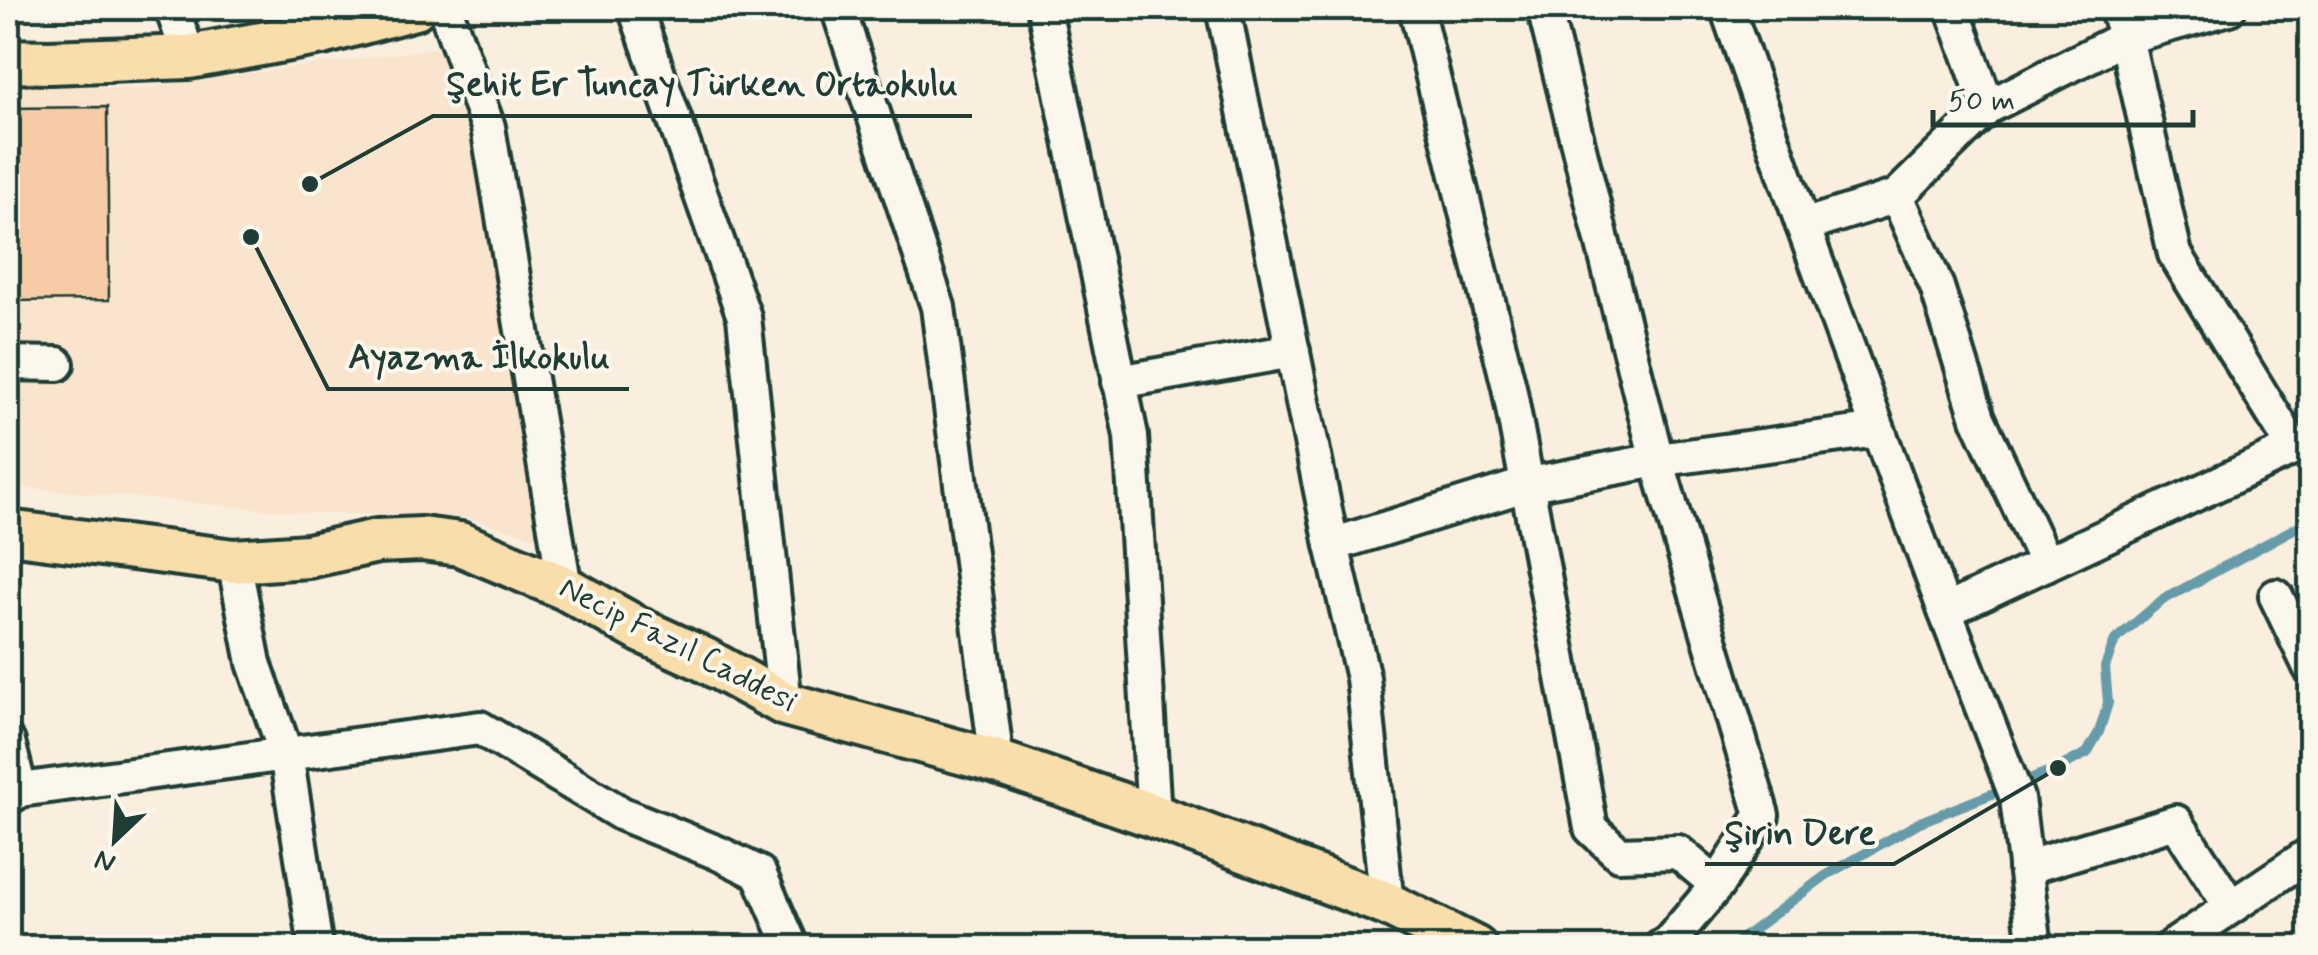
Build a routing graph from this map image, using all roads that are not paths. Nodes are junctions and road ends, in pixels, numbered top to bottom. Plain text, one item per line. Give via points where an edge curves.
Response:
1 (172, 8) edge
2 (414, 8) edge
3 (445, 8) edge
4 (635, 8) edge
5 (838, 8) edge
6 (1044, 8) edge
7 (1223, 8) edge
8 (1416, 8) edge
9 (1544, 8) edge
10 (1727, 8) edge
11 (1952, 8) edge
12 (2230, 8) edge
13 (2121, 22) edge
14 (189, 57) junction
15 (8, 61) edge
16 (1988, 108) junction
17 (1897, 196) junction
18 (1803, 226) junction
19 (1293, 352) junction
20 (8, 364) edge
21 (58, 364) dead end
22 (1118, 382) junction
23 (1878, 430) junction
24 (2302, 450) edge
25 (1658, 460) junction
26 (1525, 485) junction
27 (8, 532) edge
28 (1332, 546) junction
29 (234, 561) junction
30 (2046, 564) junction
31 (565, 588) junction
32 (2276, 596) dead end
33 (1945, 611) junction
34 (2310, 667) edge
35 (784, 704) junction
36 (8, 742) edge
37 (286, 754) junction
38 (997, 762) junction
39 (14, 794) edge
40 (1154, 816) junction
41 (2310, 854) edge
42 (2025, 868) junction
43 (1717, 886) junction
44 (1387, 904) junction
45 (2231, 907) junction
46 (316, 947) edge
47 (307, 948) edge
48 (792, 948) edge
49 (1430, 948) edge
50 (1475, 948) edge
51 (1660, 948) edge
52 (2035, 948) edge
53 (2170, 948) edge

1 - 14 street
2 - 14 main road
3 - 31 street via 488,127
4 - 35 street via 744,318
5 - 38 street via 938,306
6 - 22 street
7 - 19 street
8 - 26 street via 1508,387
9 - 25 street
10 - 18 street
11 - 16 street
12 - 13 street
13 - 16 street
13 - 24 street via 2175,254
14 - 15 main road
16 - 17 street
17 - 18 street
17 - 30 street via 1937,286 1978,418
18 - 23 street
19 - 22 street
19 - 28 street
20 - 21 street
22 - 40 street via 1131,436
23 - 25 street
23 - 33 street
24 - 30 street
25 - 26 street
25 - 43 street via 1762,815
26 - 28 street
26 - 43 street via 1591,828 1619,854 1678,852
27 - 29 main road, Necip Fazıl Caddesi
28 - 44 street via 1363,678
29 - 31 main road, Necip Fazıl Caddesi via 422,539 460,544
29 - 37 street via 254,663
30 - 33 street
31 - 35 main road, Necip Fazıl Caddesi
32 - 34 street
33 - 42 street via 2017,798
35 - 38 main road, Necip Fazıl Caddesi
36 - 39 street
37 - 39 street
37 - 46 street
37 - 48 street via 480,728 622,814 759,874
38 - 40 main road, Necip Fazıl Caddesi
40 - 44 main road, Necip Fazıl Caddesi
41 - 45 street
42 - 45 street via 2176,822
42 - 52 street
43 - 51 street
44 - 49 main road
44 - 50 main road, Necip Fazıl Caddesi
45 - 53 street
46 - 47 street

